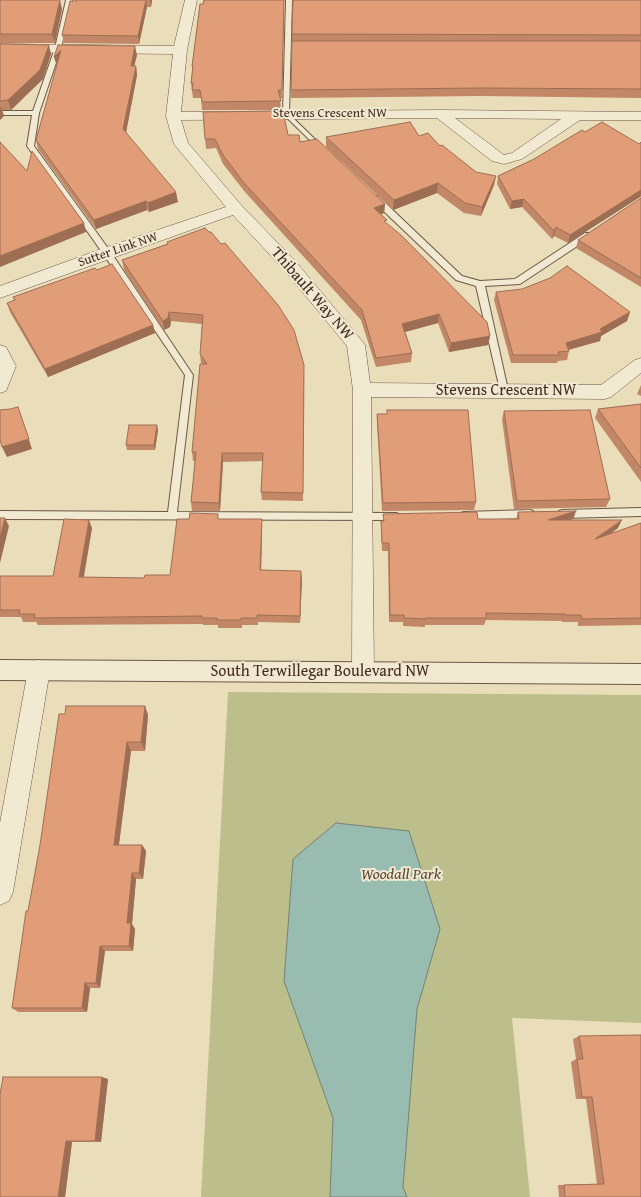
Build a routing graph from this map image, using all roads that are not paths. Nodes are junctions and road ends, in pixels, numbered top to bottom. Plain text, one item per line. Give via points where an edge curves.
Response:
1 (69, 0) edge
2 (191, 0) edge
3 (289, 0) edge
4 (289, 46) junction
5 (297, 46) edge
6 (0, 48) edge
7 (58, 48) junction
8 (180, 50) junction
9 (0, 113) edge
10 (36, 113) junction
11 (286, 114) junction
12 (440, 114) junction
13 (173, 116) junction
14 (576, 116) junction
15 (641, 116) edge
16 (326, 152) edge
17 (367, 191) edge
18 (236, 209) junction
19 (595, 230) edge
20 (107, 253) junction
21 (480, 284) junction
22 (0, 292) edge
23 (0, 351) edge
24 (641, 364) edge
25 (0, 386) edge
26 (362, 390) junction
27 (504, 390) junction
28 (641, 512) edge
29 (538, 514) edge
30 (554, 514) edge
31 (0, 515) edge
32 (172, 516) junction
33 (450, 516) edge
34 (363, 517) junction
35 (403, 517) edge
36 (0, 670) edge
37 (39, 670) junction
38 (363, 672) junction
39 (641, 674) edge
40 (0, 892) edge

1 - 7 lane
2 - 8 street, Thibault Way NW
3 - 4 lane
4 - 5 lane
4 - 11 lane
6 - 7 street
7 - 8 street
7 - 10 lane
8 - 13 street, Thibault Way NW
9 - 10 lane
10 - 20 lane via 30,146
11 - 12 street, Stevens Crescent NW
11 - 13 street, Stevens Crescent NW
11 - 16 lane
12 - 14 street, Stevens Crescent NW
12 - 14 street via 497,158 504,160 517,156
13 - 18 street, Thibault Way NW via 181,144
14 - 15 street, Stevens Crescent NW
17 - 21 lane via 459,278
18 - 20 street, Sutter Link NW
18 - 26 street, Thibault Way NW via 291,267 356,345
19 - 21 lane via 517,282
20 - 22 street, Sutter Link NW
20 - 32 lane via 189,374
21 - 27 lane
23 - 25 street via 7,366
24 - 27 street, Stevens Crescent NW via 605,392
26 - 27 street, Stevens Crescent NW
26 - 34 street, Thibault Way NW
28 - 30 lane
29 - 33 lane
31 - 32 lane
32 - 34 lane
34 - 35 lane
34 - 38 street, Thibault Way NW
36 - 37 street, South Terwillegar Boulevard NW
37 - 38 street, South Terwillegar Boulevard NW
37 - 40 street
38 - 39 street, South Terwillegar Boulevard NW

